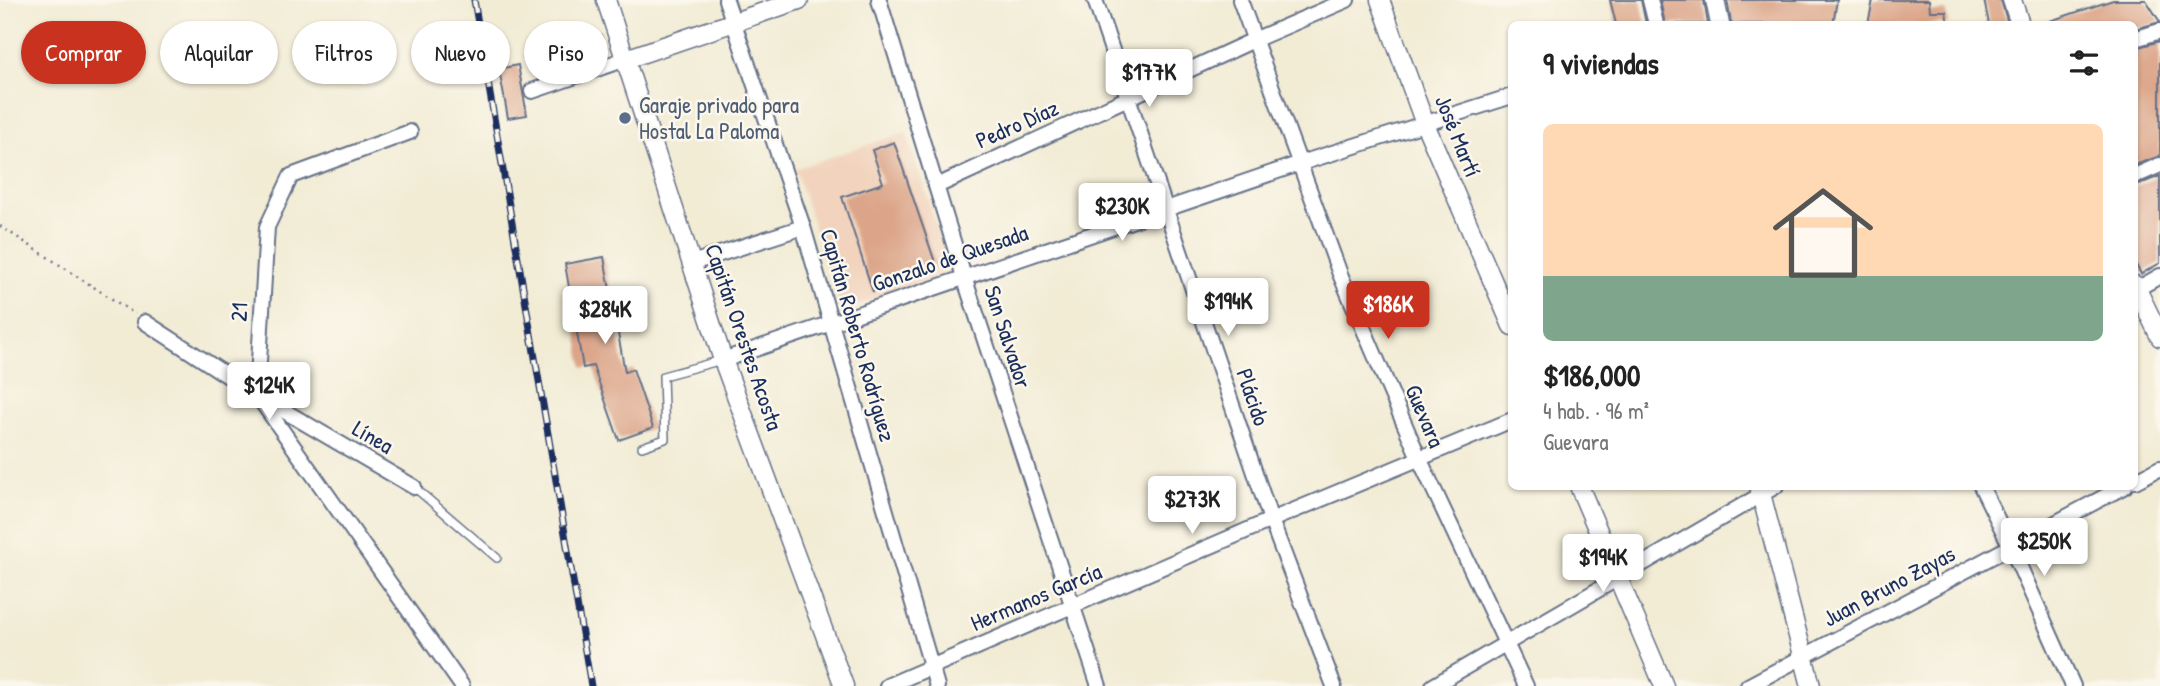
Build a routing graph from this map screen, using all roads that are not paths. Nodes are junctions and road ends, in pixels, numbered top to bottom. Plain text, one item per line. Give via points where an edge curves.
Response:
1 (606, 0) edge
2 (726, 0) edge
3 (799, 0) edge
4 (879, 0) edge
5 (1095, 0) edge
6 (1240, 0) edge
7 (1347, 0) edge
8 (1380, 0) edge
9 (1650, 0) edge
10 (1715, 0) edge
11 (2012, 0) edge
12 (1655, 21) edge
13 (1719, 21) edge
14 (2019, 21) edge
15 (733, 23) junction
16 (2160, 31) edge
17 (2138, 37) edge
18 (1254, 40) junction
19 (626, 59) junction
20 (532, 91) dead end
21 (1508, 97) edge
22 (1129, 99) junction
23 (1425, 124) junction
24 (410, 132) dead end
25 (1301, 163) junction
26 (2160, 165) edge
27 (2138, 175) edge
28 (937, 186) junction
29 (1167, 210) junction
30 (803, 227) junction
31 (692, 263) junction
32 (2160, 275) edge
33 (964, 277) junction
34 (2138, 287) edge
35 (2138, 292) edge
36 (1508, 317) edge
37 (145, 322) road end
38 (832, 323) junction
39 (2160, 337) edge
40 (723, 360) junction
41 (257, 395) junction
42 (1508, 422) edge
43 (642, 447) dead end
44 (1419, 458) junction
45 (2160, 468) edge
46 (2138, 479) edge
47 (414, 487) joint
48 (1581, 490) edge
49 (1763, 490) edge
50 (1765, 490) edge
51 (1982, 490) edge
52 (2118, 490) edge
53 (1271, 520) junction
54 (2011, 547) junction
55 (497, 558) dead end
56 (1617, 579) junction
57 (1072, 607) junction
58 (1505, 643) junction
59 (1804, 656) junction
60 (931, 666) junction
61 (462, 686) edge
62 (844, 686) edge
63 (887, 686) edge
64 (937, 686) edge
65 (1099, 686) edge
66 (1334, 686) edge
67 (1433, 686) edge
68 (1526, 686) edge
69 (1664, 686) edge
70 (1748, 686) edge
71 (1811, 686) edge
72 (2073, 686) edge

1 - 19 street, Capitán Orestes Acosta
2 - 15 street, Capitán Roberto Rodríguez
3 - 15 street
4 - 28 street, San Salvador
5 - 22 street, Plácido
6 - 18 street, Guevara
7 - 18 street, Pedro Díaz
8 - 23 street, José Martí
9 - 12 street
10 - 13 street
11 - 14 street
15 - 19 street
15 - 30 street, Capitán Roberto Rodríguez
16 - 17 street
18 - 22 street, Pedro Díaz
18 - 25 street, Guevara
19 - 20 street
19 - 31 street, Capitán Orestes Acosta
21 - 23 street, Gonzalo de Quesada
22 - 28 street, Pedro Díaz
22 - 29 street, Plácido
23 - 25 street, Gonzalo de Quesada
23 - 36 street, José Martí
24 - 41 street, 21 via 291,176 267,227
25 - 29 street, Gonzalo de Quesada
25 - 44 street, Guevara via 1340,274
26 - 27 street
28 - 33 street, San Salvador
29 - 33 street, Gonzalo de Quesada
29 - 53 street, Plácido
30 - 31 street
30 - 38 street, Capitán Roberto Rodríguez
31 - 40 street, Capitán Orestes Acosta
32 - 34 street
33 - 38 street, Gonzalo de Quesada
33 - 57 street, San Salvador
35 - 39 street
37 - 41 street, Línea
38 - 40 street, Gonzalo de Quesada
38 - 60 street, Capitán Roberto Rodríguez
40 - 43 lane via 663,376 664,439
40 - 62 street, Capitán Orestes Acosta
41 - 47 street, Línea
41 - 61 street
42 - 44 street, Hermanos García
44 - 53 street, Hermanos García
44 - 58 street, Guevara
45 - 46 street
47 - 55 lane, Línea
48 - 56 street
49 - 56 street
50 - 59 street
51 - 54 street
52 - 54 street, Juan Bruno Zayas
53 - 57 street, Hermanos García
53 - 66 street, Plácido
54 - 59 street, Juan Bruno Zayas
54 - 72 street
56 - 58 street
56 - 69 street
57 - 60 street, Hermanos García
57 - 65 street, San Salvador
58 - 67 street
58 - 68 street, Guevara
59 - 70 street, Juan Bruno Zayas
59 - 71 street
60 - 63 street, Hermanos García
60 - 64 street, Capitán Roberto Rodríguez

